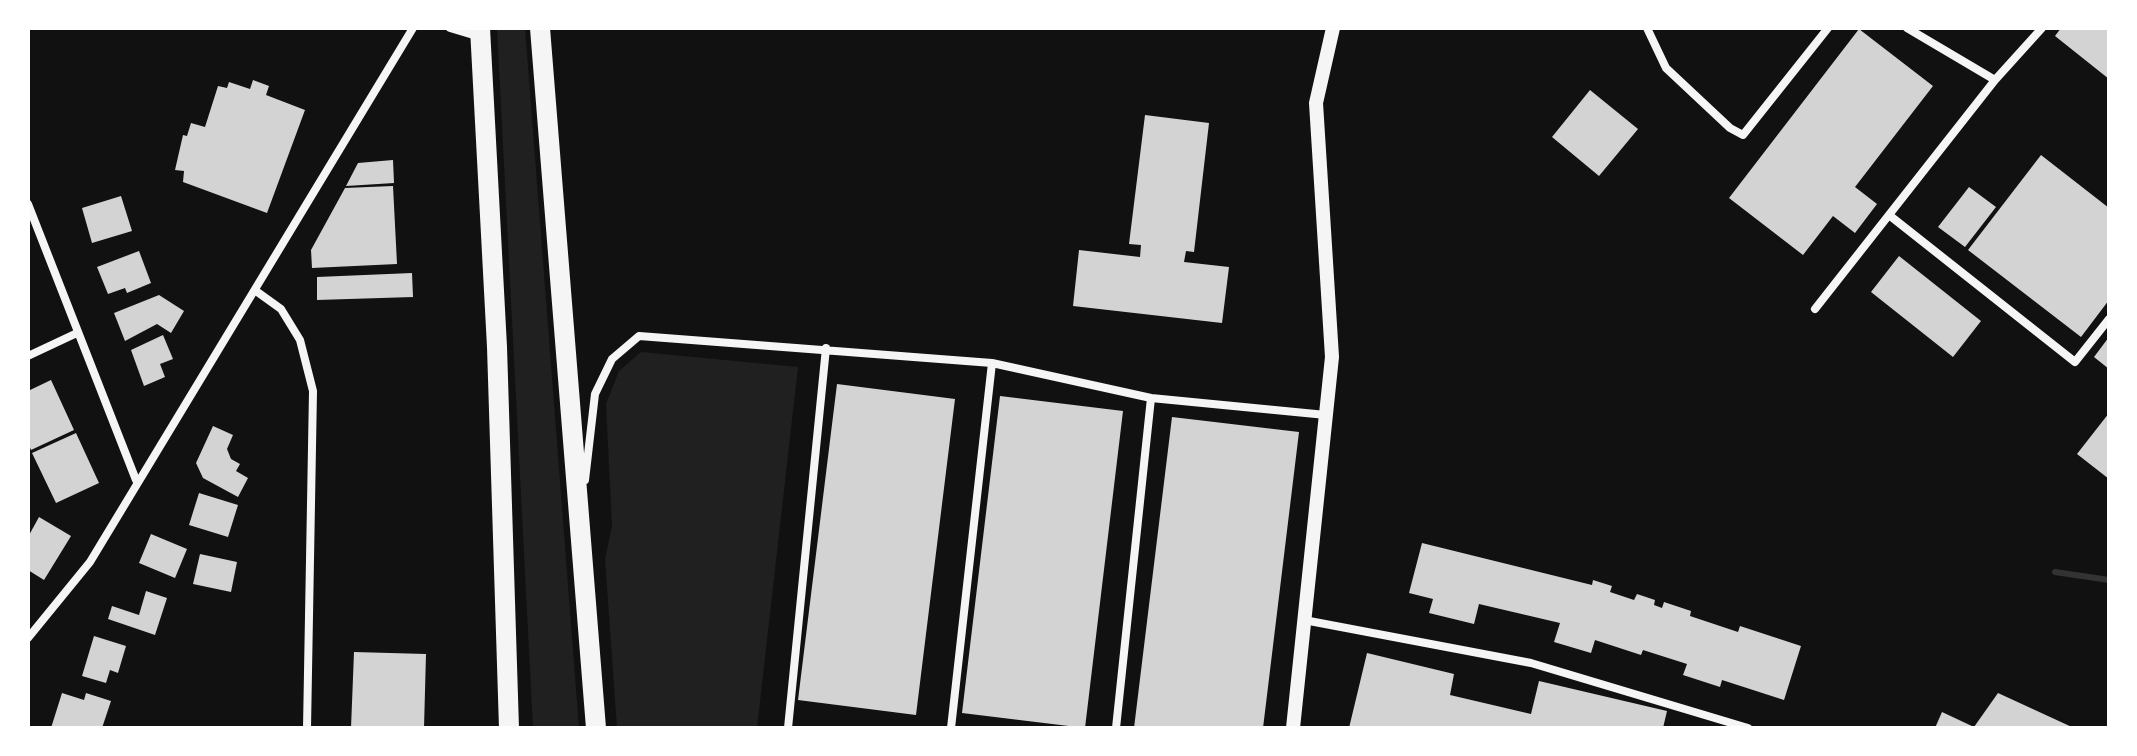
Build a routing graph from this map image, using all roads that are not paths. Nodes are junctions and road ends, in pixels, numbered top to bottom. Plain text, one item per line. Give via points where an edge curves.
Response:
1 (413, 28) edge
2 (450, 28) edge
3 (540, 28) edge
4 (1333, 28) edge
5 (1647, 28) edge
6 (1828, 28) edge
7 (1907, 28) edge
8 (2042, 28) edge
9 (481, 33) edge
10 (1995, 80) junction
11 (28, 204) edge
12 (1889, 215) junction
13 (256, 291) junction
14 (1815, 309) dead end
15 (2109, 319) edge
16 (77, 333) junction
17 (826, 348) junction
18 (28, 356) edge
19 (992, 363) junction
20 (1151, 398) junction
21 (1326, 415) junction
22 (136, 480) junction
23 (581, 537) junction
24 (1304, 620) junction
25 (28, 638) edge
26 (307, 728) edge
27 (509, 728) edge
28 (596, 728) edge
29 (788, 728) edge
30 (951, 728) edge
31 (1116, 728) edge
32 (1293, 728) edge
33 (1748, 728) edge

1 - 13 street
2 - 9 street
3 - 23 highway
4 - 21 street via 1316,103 1332,357
5 - 6 street via 1666,68 1743,135
7 - 10 street
8 - 10 street
9 - 27 highway
10 - 12 street
11 - 16 street
12 - 14 street
12 - 15 street via 2075,362
13 - 22 street
13 - 26 street via 281,309 300,340 313,391
16 - 18 street
16 - 22 street
17 - 19 street
17 - 23 street via 639,336 612,359 595,394
17 - 29 street
19 - 20 street
19 - 30 street
20 - 21 street
20 - 31 street
21 - 24 street
22 - 25 street via 90,562
23 - 28 highway
24 - 32 street
24 - 33 street via 1531,663

